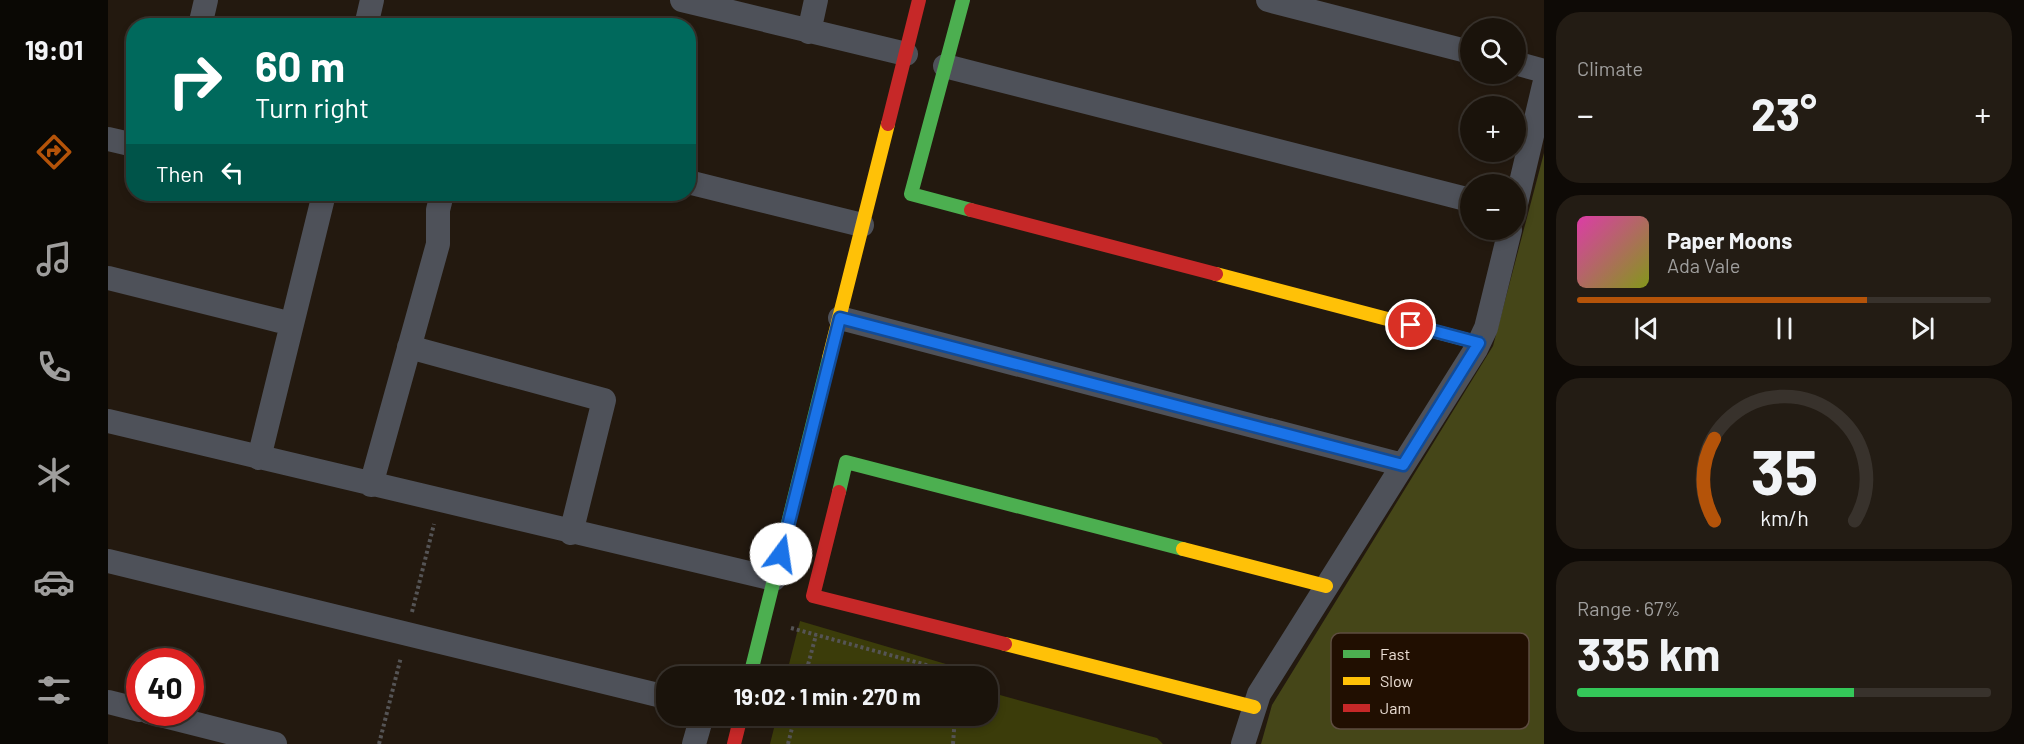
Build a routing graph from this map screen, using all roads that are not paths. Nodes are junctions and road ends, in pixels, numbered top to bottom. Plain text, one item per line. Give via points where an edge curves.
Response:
1 (206, 0) edge
2 (372, 0) edge
3 (682, 0) edge
4 (816, 0) edge
5 (919, 0) edge
6 (963, 0) edge
7 (1268, 0) edge
8 (202, 18) edge
9 (368, 18) edge
10 (809, 32) junction
11 (1460, 49) edge
12 (906, 54) junction
13 (945, 66) junction
14 (1526, 66) edge
15 (1544, 71) edge
16 (1544, 85) edge
17 (108, 139) edge
18 (126, 143) edge
19 (1523, 174) edge
20 (696, 184) edge
21 (1460, 197) edge
22 (322, 201) edge
23 (440, 201) edge
24 (862, 225) junction
25 (1508, 240) edge
26 (108, 278) edge
27 (840, 318) junction
28 (292, 324) junction
29 (1479, 343) junction
30 (409, 347) junction
31 (108, 421) edge
32 (259, 458) junction
33 (1403, 465) junction
34 (371, 485) junction
35 (571, 533) junction
36 (108, 561) edge
37 (774, 579) junction
38 (1326, 586) junction
39 (752, 666) edge
40 (656, 695) edge
41 (108, 702) edge
42 (126, 706) edge
43 (1254, 707) junction
44 (204, 726) edge
45 (699, 726) edge
46 (738, 726) edge
47 (275, 744) edge
48 (694, 744) edge
49 (734, 744) edge
50 (1243, 744) edge

1 - 8 street
2 - 9 street
3 - 10 street
4 - 10 street
5 - 12 street
6 - 13 street
7 - 11 street
10 - 12 street
12 - 24 street
13 - 21 street
13 - 29 street via 911,194
14 - 15 street
16 - 19 street
17 - 18 street
20 - 24 street
22 - 28 street
23 - 30 street via 438,244
24 - 27 street
25 - 29 street
26 - 28 street
27 - 33 street
27 - 37 street
28 - 32 street
29 - 33 street
30 - 34 street
30 - 35 street via 604,400
31 - 32 street
32 - 34 street
33 - 38 street
34 - 35 street
35 - 37 street
36 - 40 street
37 - 39 street
38 - 43 street
38 - 43 street via 846,462 813,596
41 - 42 street
43 - 50 street
44 - 47 street
45 - 48 street
46 - 49 street

